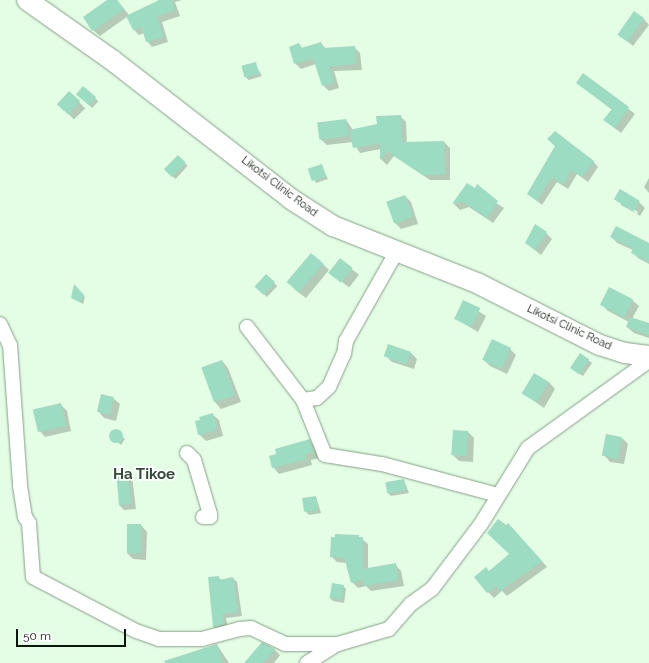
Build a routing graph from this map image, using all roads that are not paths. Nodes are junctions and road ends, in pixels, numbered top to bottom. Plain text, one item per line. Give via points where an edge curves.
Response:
1 (27, 0) edge
2 (397, 251) junction
3 (0, 324) edge
4 (247, 327) dead end
5 (645, 356) edge
6 (303, 400) junction
7 (187, 453) dead end
8 (498, 495) junction
9 (203, 517) dead end
10 (338, 644) junction
11 (307, 663) edge

1 - 2 street, Likotsi Clinic Road via 112,60 291,199 333,226
2 - 5 street, Likotsi Clinic Road via 478,283 600,345
2 - 6 street via 346,341 344,354 329,387 317,398
3 - 10 street via 10,345 20,486 25,517 29,523 33,577 136,631 159,639 202,639 251,628 285,644
4 - 6 street
5 - 8 street via 644,365 528,448
6 - 8 street via 325,455 382,464
7 - 9 street via 194,460 210,514 210,517
8 - 10 street via 481,524 432,589 411,604 390,630
10 - 11 street

